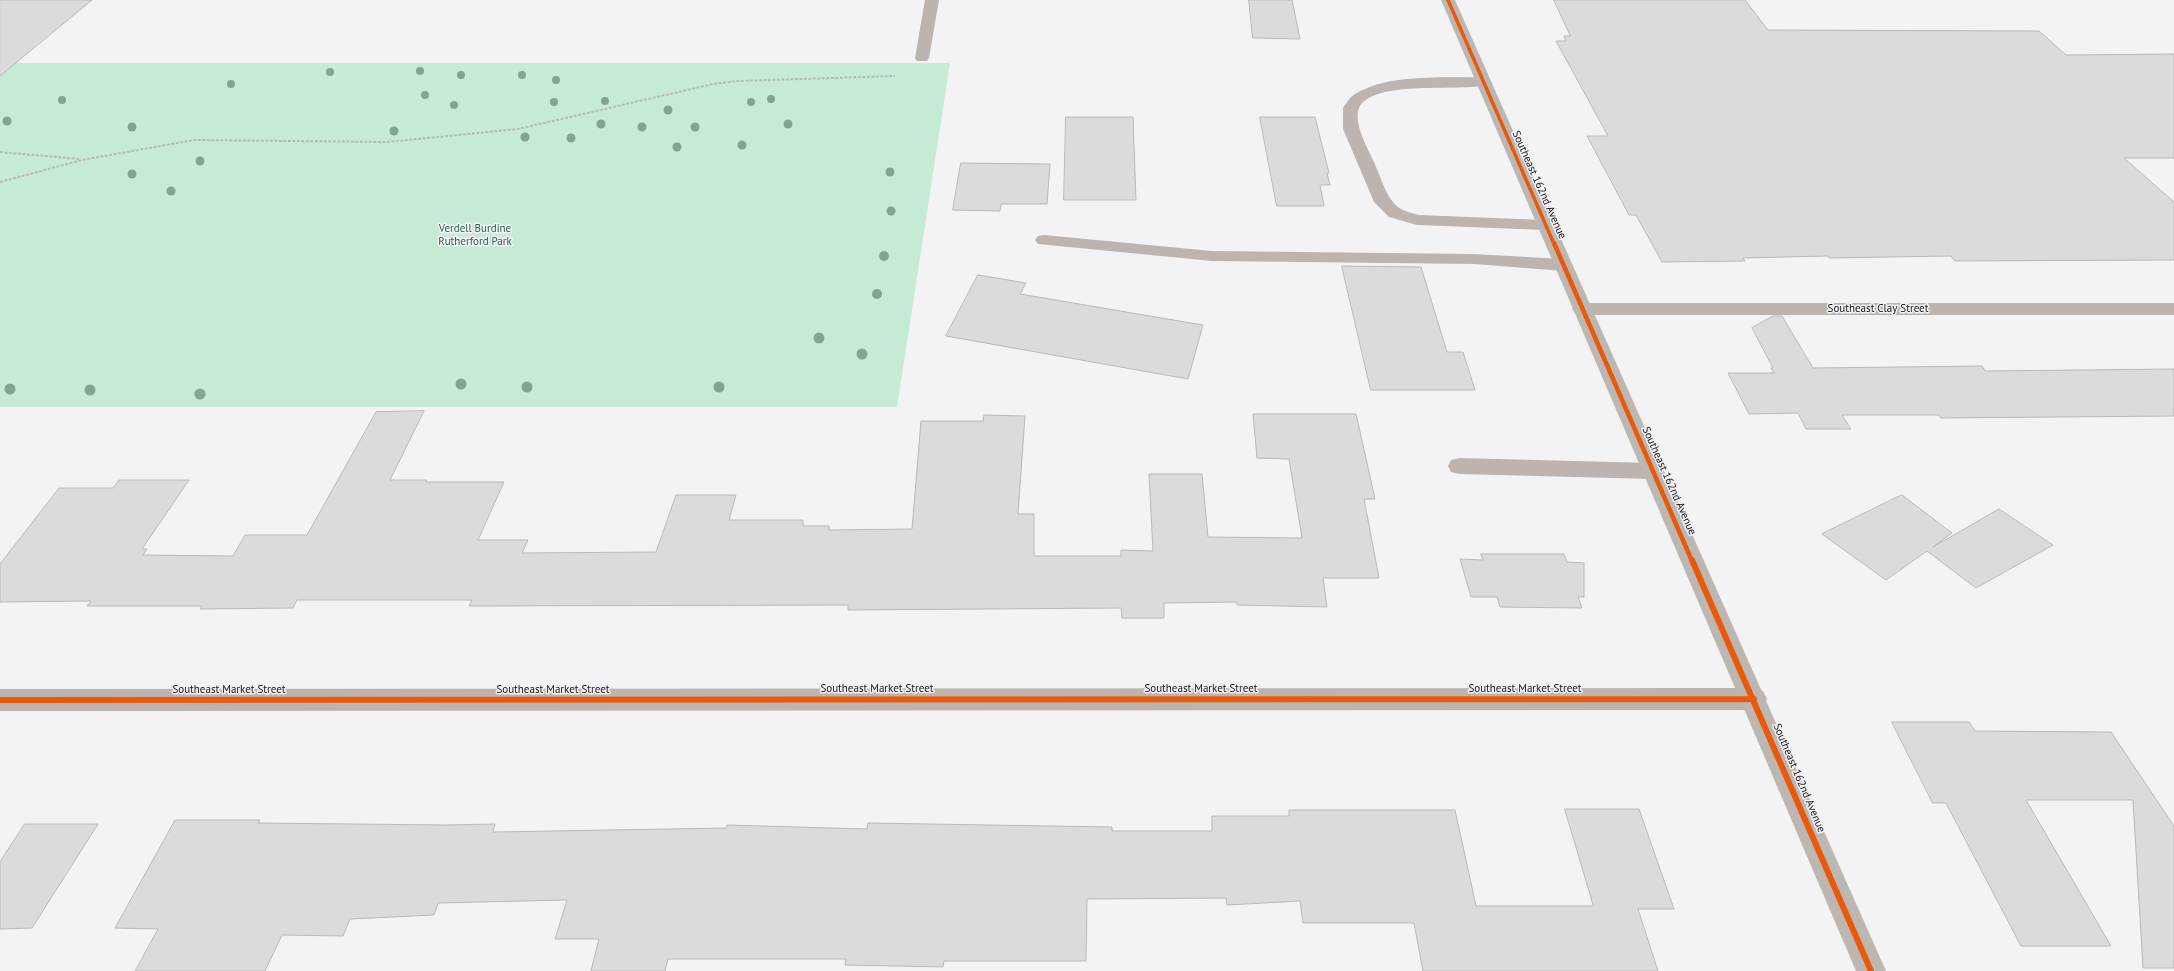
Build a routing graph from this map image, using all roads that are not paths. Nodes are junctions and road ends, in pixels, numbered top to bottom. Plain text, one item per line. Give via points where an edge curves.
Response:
1 (932, 0) edge
2 (1448, 0) edge
3 (922, 58) road end
4 (1483, 82) junction
5 (1545, 224) junction
6 (1044, 240) dead end
7 (1563, 265) junction
8 (1582, 309) junction
9 (2174, 309) edge
10 (1459, 466) dead end
11 (1653, 471) junction
12 (1754, 699) junction
13 (0, 700) edge
14 (1871, 971) edge

1 - 3 street
2 - 4 main road, Southeast 162nd Avenue
4 - 5 main road, Southeast 162nd Avenue
4 - 5 street via 1417,83 1385,88 1362,96 1351,108 1351,129 1383,202 1395,213 1417,220
5 - 7 main road, Southeast 162nd Avenue
6 - 7 street via 1212,256 1474,259
7 - 8 main road, Southeast 162nd Avenue
8 - 9 street, Southeast Clay Street
8 - 11 main road, Southeast 162nd Avenue
10 - 11 street
11 - 12 main road, Southeast 162nd Avenue
12 - 13 street, Southeast Market Street
12 - 14 main road, Southeast 162nd Avenue

